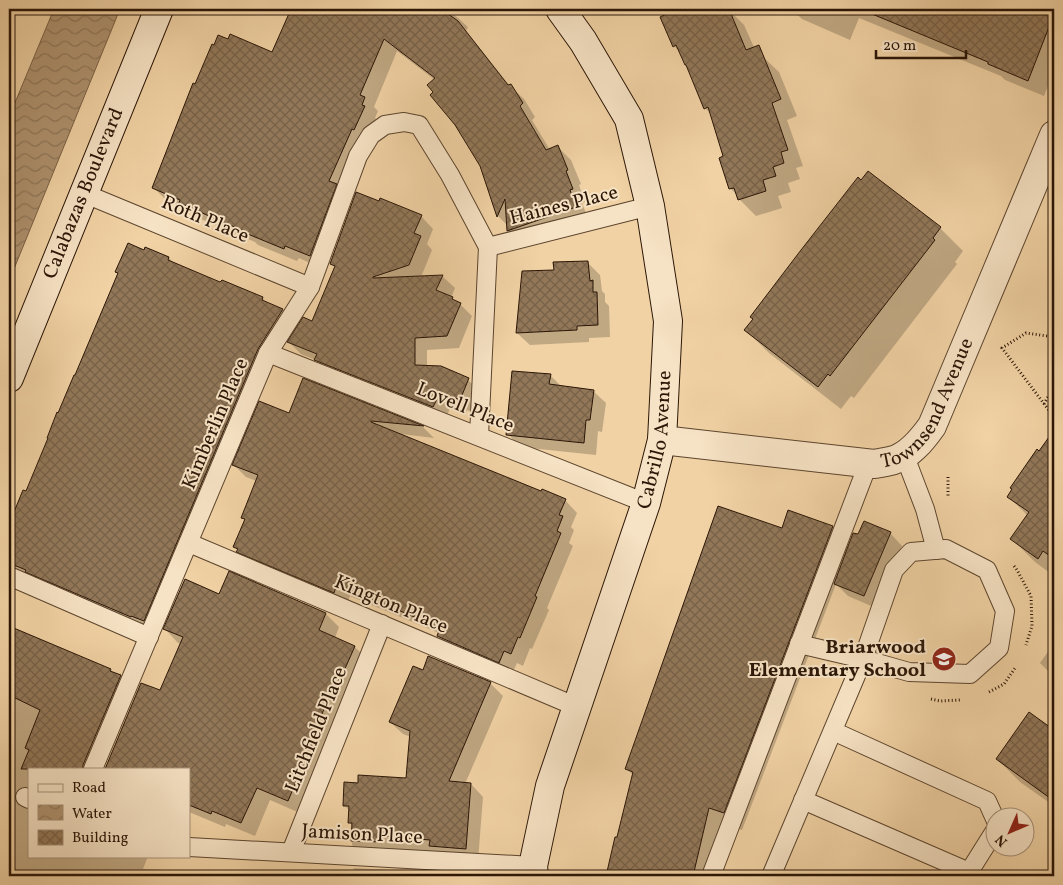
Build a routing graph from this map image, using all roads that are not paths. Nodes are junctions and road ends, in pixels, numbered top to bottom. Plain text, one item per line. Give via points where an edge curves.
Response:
1 (159, 9) edge
2 (560, 9) edge
3 (1054, 135) edge
4 (83, 193) junction
5 (650, 206) junction
6 (488, 247) junction
7 (310, 287) junction
8 (268, 353) junction
9 (9, 378) edge
10 (479, 436) junction
11 (662, 440) junction
12 (904, 454) junction
13 (868, 464) junction
14 (646, 503) junction
15 (189, 543) junction
16 (936, 550) junction
17 (9, 576) edge
18 (382, 624) junction
19 (149, 637) junction
20 (799, 644) junction
21 (863, 659) junction
22 (577, 707) junction
23 (833, 731) junction
24 (93, 768) edge
25 (804, 800) junction
26 (990, 808) edge
27 (986, 845) edge
28 (190, 847) edge
29 (291, 852) junction
30 (533, 871) edge
31 (772, 874) dead end
32 (711, 876) edge

1 - 4 street, Calabazas Boulevard
2 - 5 street, Cabrillo Avenue via 629,119
3 - 12 street, Townsend Avenue via 932,426 923,439
4 - 7 lane, Roth Place
4 - 9 street, Calabazas Boulevard
5 - 6 lane, Haines Place
5 - 11 street, Cabrillo Avenue via 668,320
6 - 7 lane, Kimberlin Place via 419,125 404,122 385,125 371,135 358,156
6 - 10 lane
7 - 8 lane, Kimberlin Place
8 - 10 lane, Lovell Place
8 - 15 lane, Kimberlin Place
10 - 14 lane, Lovell Place
11 - 13 street, Townsend Avenue
11 - 14 street, Cabrillo Avenue
12 - 13 street, Townsend Avenue via 894,460
12 - 16 lane via 925,509
13 - 20 lane
14 - 22 street, Cabrillo Avenue
15 - 18 lane, Kington Place
15 - 19 lane, Kimberlin Place
16 - 21 lane via 911,552 894,570
16 - 21 lane via 946,549 987,570 1005,611 999,648 970,674 909,672
17 - 19 lane
18 - 22 lane, Kington Place
18 - 29 lane, Litchfield Place
19 - 24 lane, Kimberlin Place
20 - 21 lane
20 - 32 lane
21 - 23 lane
22 - 30 street, Cabrillo Avenue via 550,786
23 - 25 lane
23 - 26 lane via 987,801
25 - 27 lane via 969,872
25 - 31 lane
28 - 29 lane, Jamison Place
29 - 30 lane, Jamison Place

